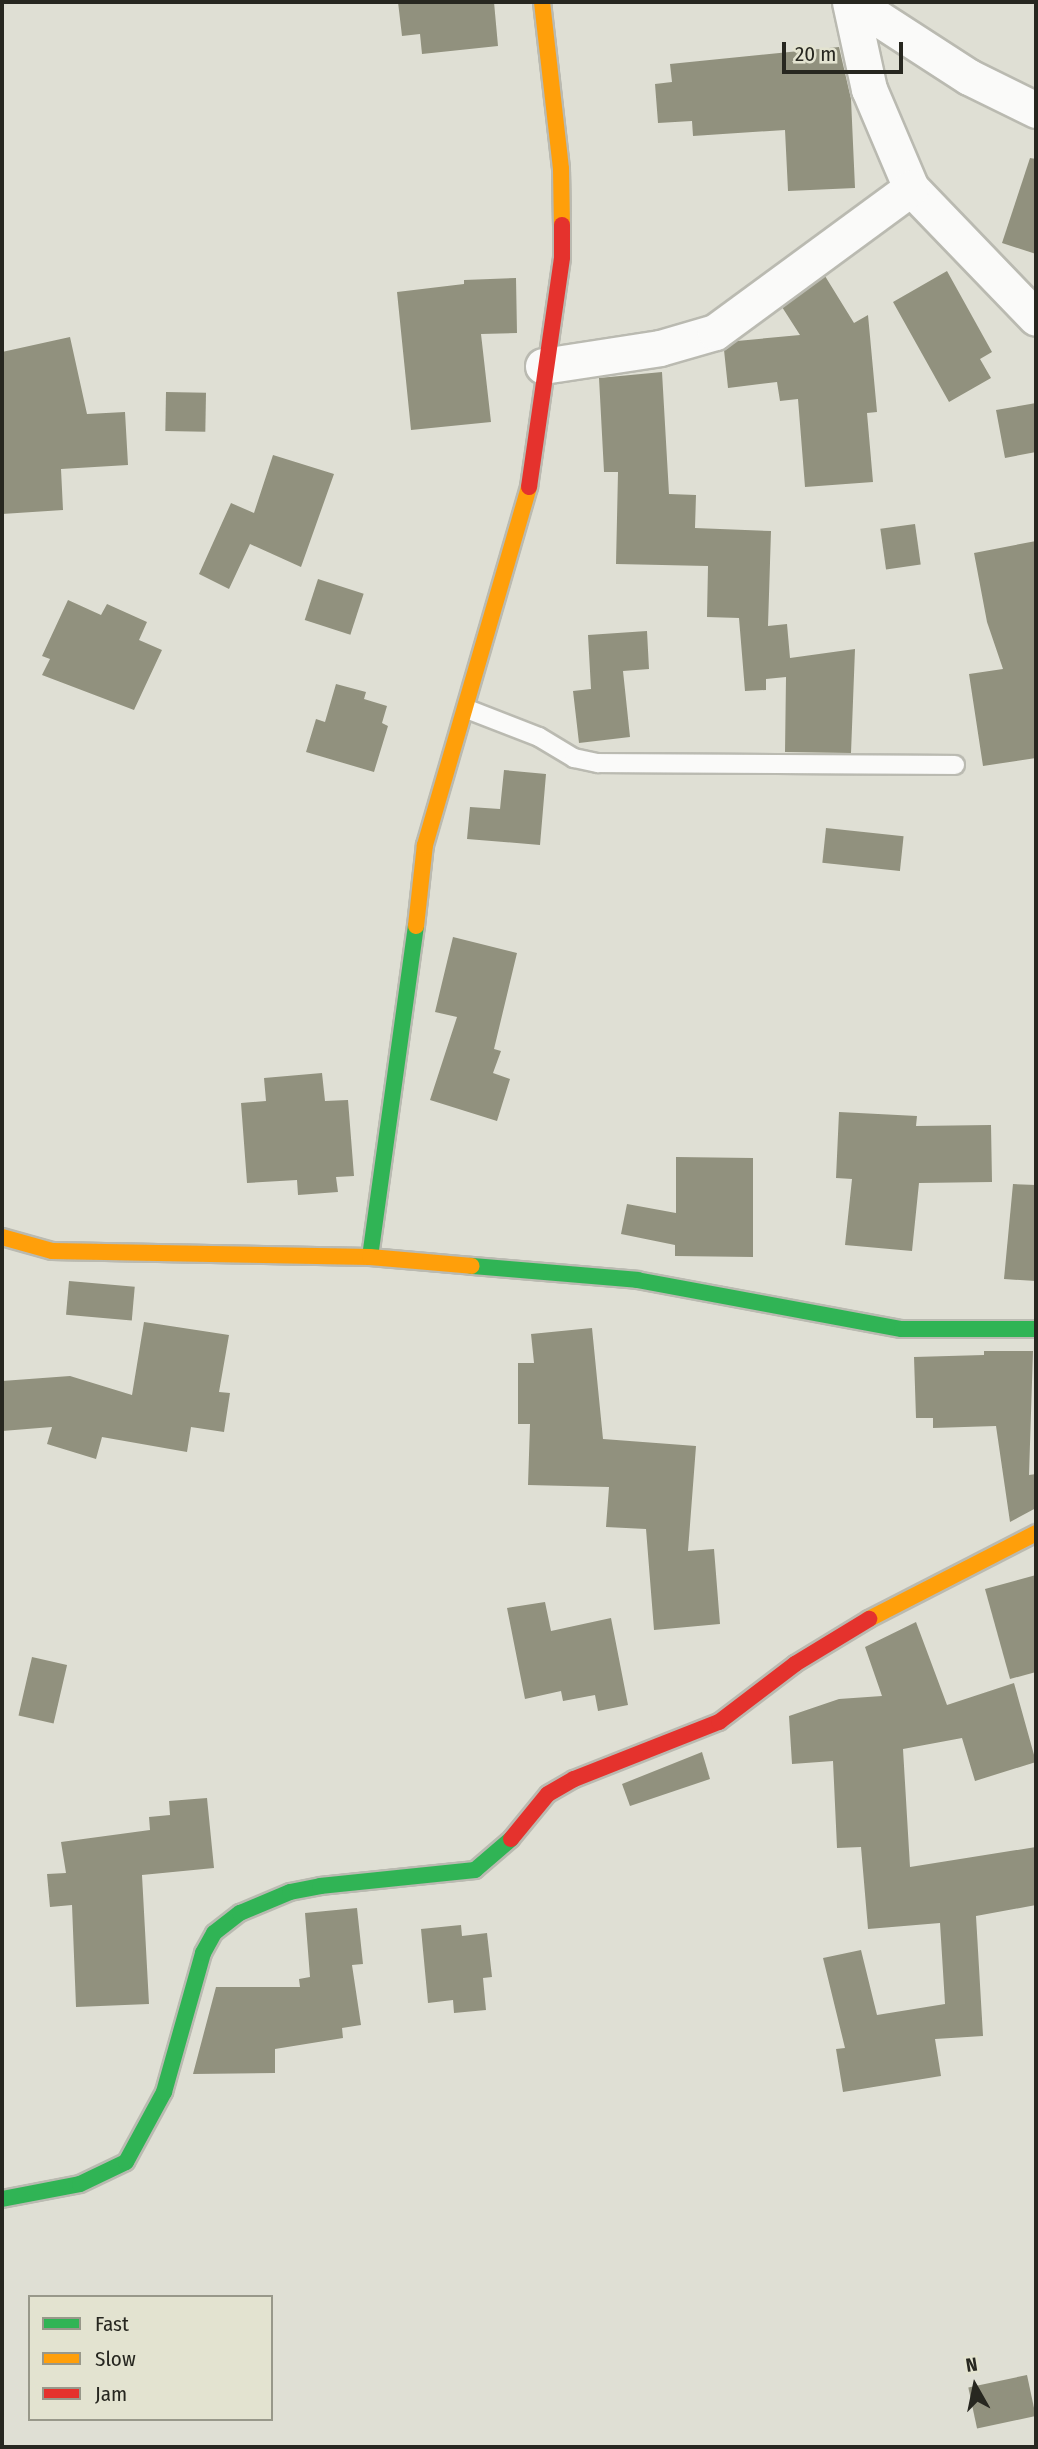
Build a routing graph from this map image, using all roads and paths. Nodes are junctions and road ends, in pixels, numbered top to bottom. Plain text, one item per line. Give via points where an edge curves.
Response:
1 (542, 2) edge
2 (851, 2) edge
3 (1036, 110) edge
4 (911, 188) junction
5 (1036, 318) edge
6 (543, 366) junction
7 (467, 709) junction
8 (955, 765) dead end
9 (2, 1237) edge
10 (370, 1257) junction
11 (1036, 1329) edge
12 (1036, 1533) edge
13 (2, 2199) edge

1 - 6 street via 562,203 562,257
2 - 3 street via 969,77
2 - 4 street via 869,89
4 - 5 street
4 - 6 street via 716,331 660,348
6 - 7 street via 528,495
7 - 8 lane via 538,737 574,758 598,763
7 - 10 street via 425,845 402,1048
9 - 10 street via 64,1252
10 - 11 street via 637,1280 902,1329
12 - 13 street via 871,1618 795,1664 719,1722 574,1779 548,1794 501,1850 475,1870 320,1886 261,1902 240,1913 214,1933 203,1953 164,2092 126,2162 80,2184

